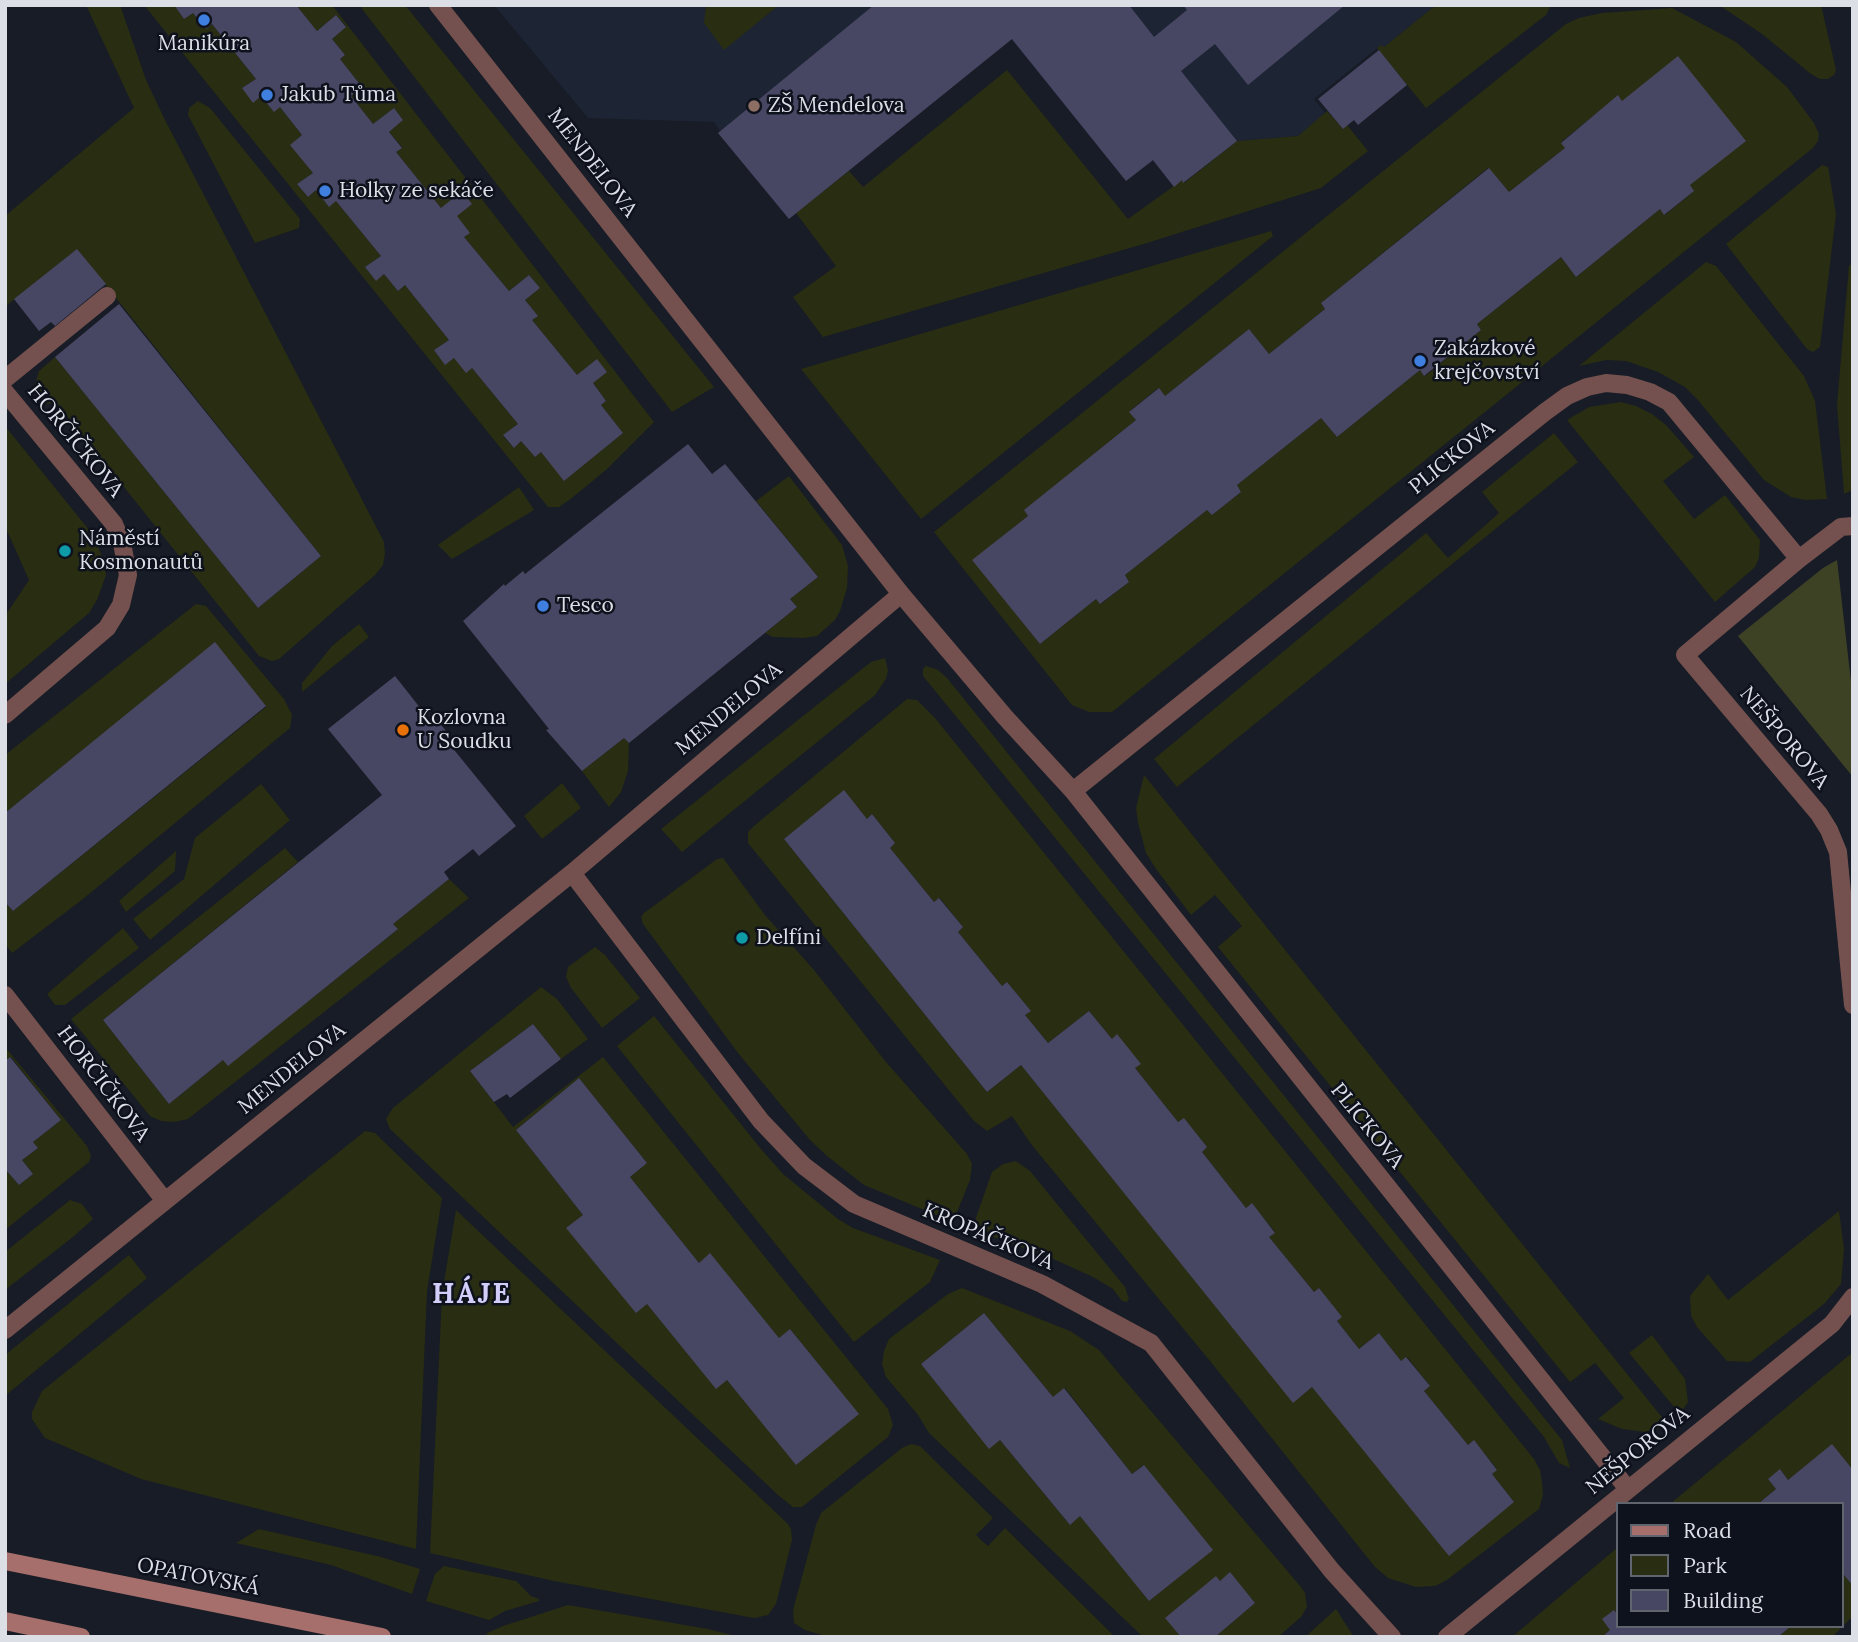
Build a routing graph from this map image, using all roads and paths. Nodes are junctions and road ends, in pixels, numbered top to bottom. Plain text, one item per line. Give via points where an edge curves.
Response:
1 (438, 5) edge
2 (107, 296) dead end
3 (5, 379) edge
4 (5, 392) edge
5 (1853, 526) edge
6 (1799, 559) junction
7 (901, 594) junction
8 (5, 715) edge
9 (1073, 791) junction
10 (572, 873) junction
11 (5, 995) edge
12 (1853, 1004) edge
13 (165, 1200) junction
14 (1853, 1297) edge
15 (5, 1331) edge
16 (1628, 1488) junction
17 (5, 1561) edge
18 (5, 1621) edge
19 (81, 1637) edge
20 (382, 1637) edge
21 (1392, 1637) edge
22 (1447, 1637) edge

1 - 7 street, MENDELOVA
2 - 3 street
4 - 8 street, HORČIČKOVA via 114,524 128,575 121,605 107,628
5 - 6 street via 1841,527
6 - 9 street, PLICKOVA via 1669,402 1628,385 1587,387 1545,412
6 - 12 street, NEŠPOROVA via 1685,655 1829,831 1838,852
7 - 9 street, PLICKOVA
7 - 10 street, MENDELOVA
9 - 16 street, PLICKOVA
10 - 13 street, MENDELOVA
10 - 21 street, KROPÁČKOVA via 761,1121 804,1166 854,1204 1042,1284 1151,1343 1332,1571
11 - 13 street, HORČIČKOVA
13 - 15 street, MENDELOVA
14 - 16 street, NEŠPOROVA via 1832,1324
16 - 22 street, NEŠPOROVA
17 - 20 main road, OPATOVSKÁ
18 - 19 main road

